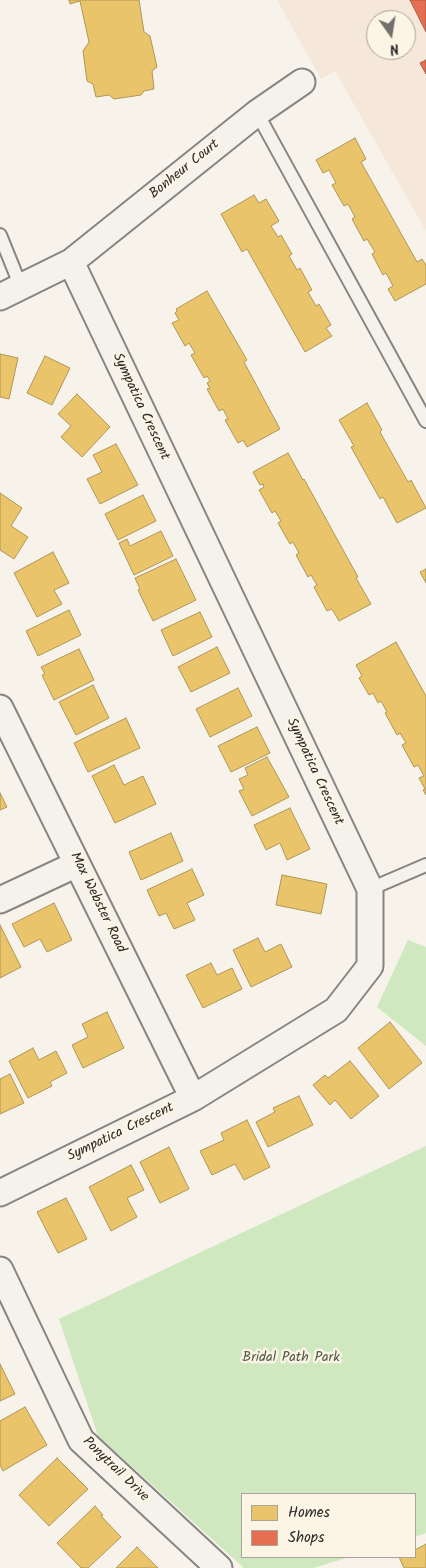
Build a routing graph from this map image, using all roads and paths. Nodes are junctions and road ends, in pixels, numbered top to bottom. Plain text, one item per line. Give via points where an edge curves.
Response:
1 (302, 82) dead end
2 (257, 112) junction
3 (0, 236) edge
4 (71, 262) junction
5 (11, 292) edge
6 (426, 420) edge
7 (0, 708) edge
8 (77, 864) junction
9 (426, 865) edge
10 (370, 889) junction
11 (0, 900) edge
12 (193, 1098) junction
13 (0, 1193) edge
14 (0, 1270) edge
15 (219, 1568) edge

1 - 2 street, Bonheur Court
2 - 4 street, Bonheur Court
2 - 6 lane
3 - 5 lane
4 - 5 street
4 - 10 street, Sympatica Crescent
7 - 8 street, Max Webster Road
8 - 11 street
8 - 12 street, Max Webster Road
9 - 10 lane
10 - 12 street, Sympatica Crescent via 370,966 336,1010
12 - 13 street, Sympatica Crescent
14 - 15 street, Ponytrail Drive via 82,1440

